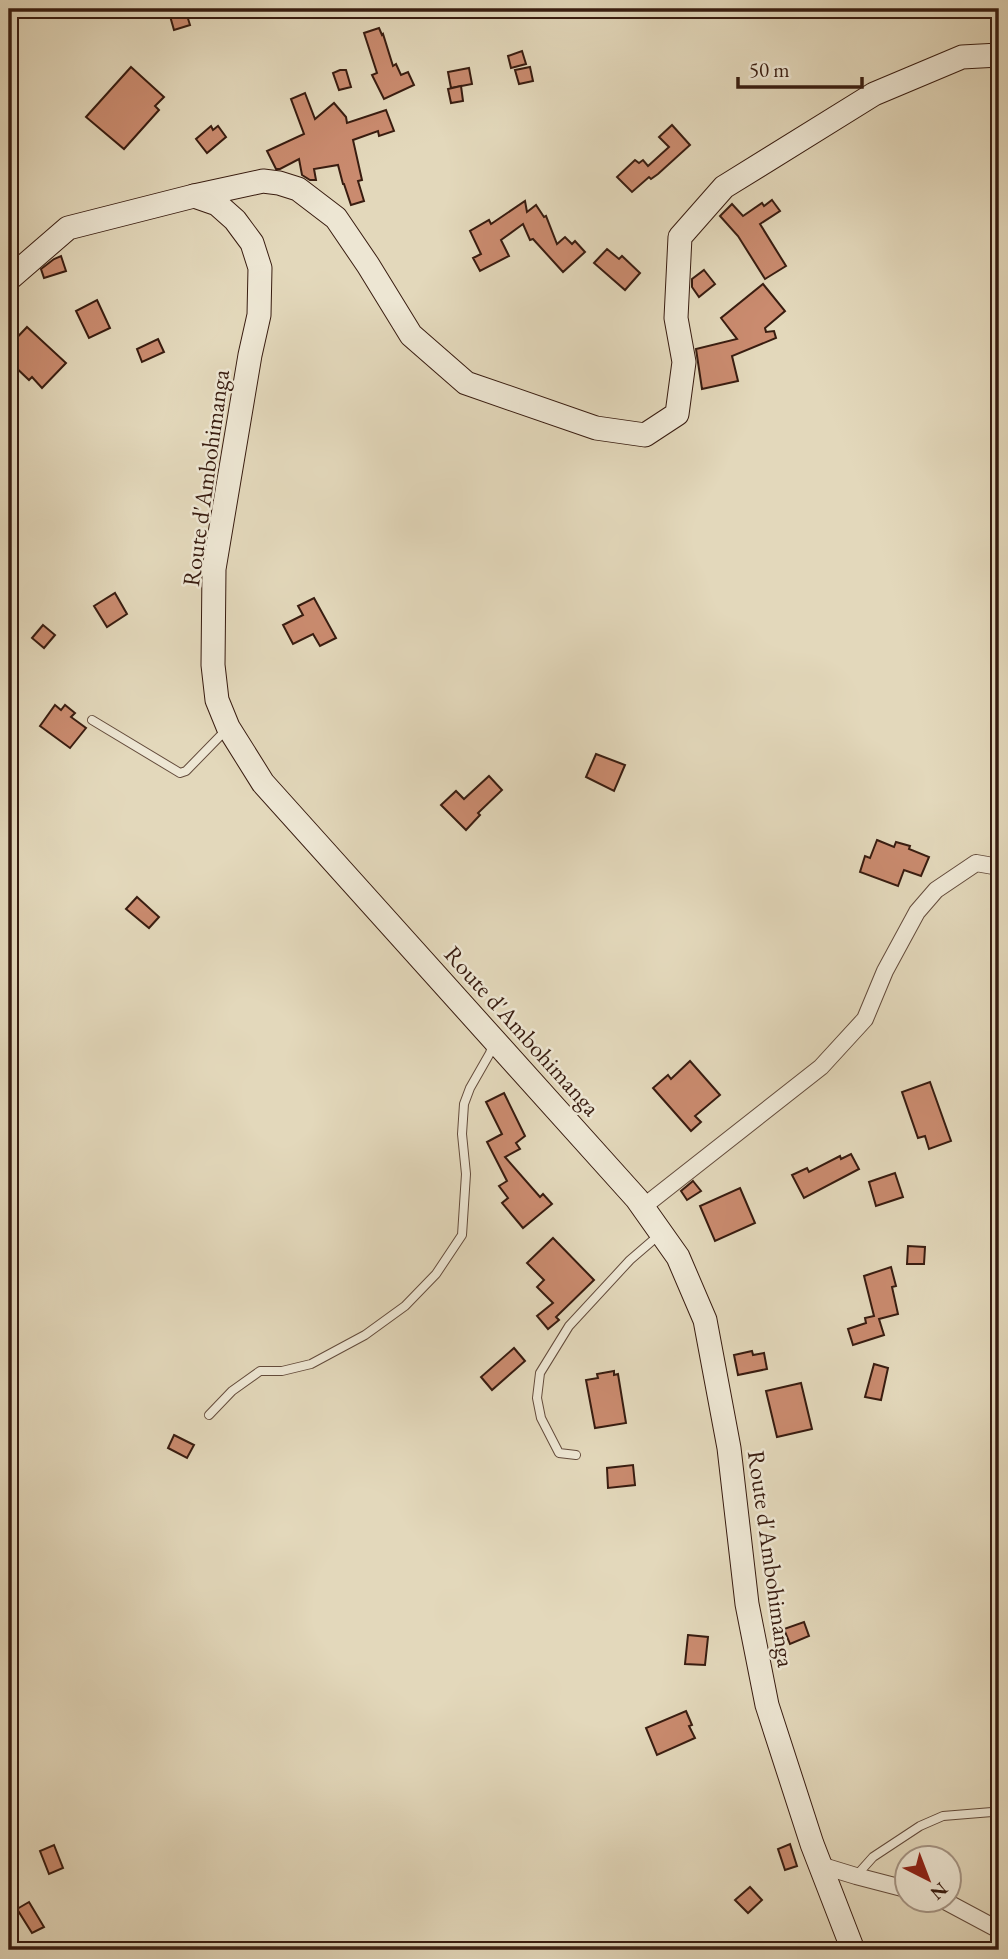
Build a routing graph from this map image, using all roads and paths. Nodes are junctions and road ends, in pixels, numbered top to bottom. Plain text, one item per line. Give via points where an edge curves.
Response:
1 (998, 53) edge
2 (263, 181) junction
3 (194, 196) junction
4 (246, 235) junction
5 (9, 279) edge
6 (92, 720) dead end
7 (228, 727) junction
8 (999, 867) edge
9 (494, 1039) junction
10 (643, 1207) junction
11 (661, 1233) junction
12 (209, 1415) dead end
13 (576, 1455) dead end
14 (999, 1814) edge
15 (820, 1865) junction
16 (856, 1876) junction
17 (892, 1885) edge
18 (962, 1910) edge
19 (999, 1930) edge
20 (853, 1950) edge

1 - 2 street via 962,57 874,94 724,187 680,237 676,318 684,362 677,414 645,435 596,428 466,383 411,335 336,218 298,189
2 - 3 street
2 - 4 street via 249,197 244,214
3 - 4 street, Route d'Ambohimanga via 217,204
3 - 5 street via 68,228
4 - 7 street, Route d'Ambohimanga via 260,268 259,315 214,569 213,665
6 - 7 lane via 180,773
7 - 9 street, Route d'Ambohimanga via 263,783
8 - 10 street via 976,863 936,890 917,912 864,1019 821,1067
9 - 10 street, Route d'Ambohimanga
9 - 12 lane via 464,1104 466,1174 461,1236 436,1274 405,1306 365,1335 311,1364 260,1371
10 - 11 street, Route d'Ambohimanga
11 - 13 lane via 569,1326 540,1373 537,1398 541,1418 559,1452
11 - 15 street, Route d'Ambohimanga via 678,1257 705,1320 729,1448 747,1604 767,1705
14 - 16 lane via 943,1816 873,1857
15 - 16 street
15 - 20 street, Route d'Ambohimanga
16 - 17 street
18 - 19 street

